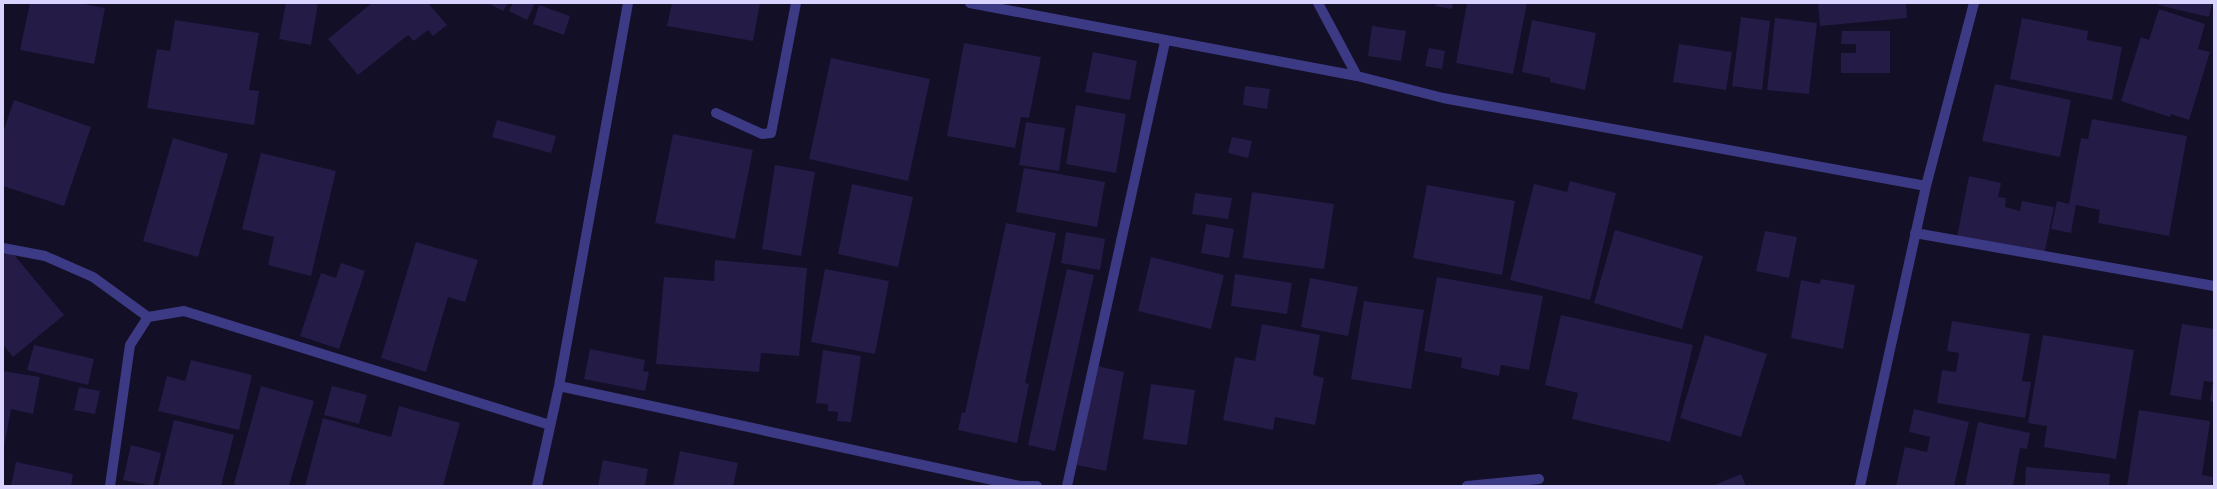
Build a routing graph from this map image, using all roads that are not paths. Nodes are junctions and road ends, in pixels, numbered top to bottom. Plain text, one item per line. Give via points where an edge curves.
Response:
1 (628, 3) edge
2 (796, 3) edge
3 (970, 3) edge
4 (1318, 3) edge
5 (1974, 3) edge
6 (1166, 42) junction
7 (1356, 76) junction
8 (716, 113) dead end
9 (1926, 186) junction
10 (1915, 233) junction
11 (3, 248) edge
12 (2214, 286) edge
13 (148, 317) junction
14 (559, 386) junction
15 (550, 425) junction
16 (1539, 479) dead end
17 (110, 486) edge
18 (536, 486) edge
19 (1020, 486) edge
20 (1037, 486) edge
21 (1067, 486) edge
22 (1467, 486) edge
23 (1860, 486) edge

1 - 14 street
2 - 8 street via 771,133 762,134
3 - 6 street
4 - 7 street
5 - 9 street
6 - 7 street
6 - 21 street
7 - 9 street via 1451,100
9 - 10 street
10 - 12 street
10 - 23 street
11 - 13 street via 44,256 93,277
13 - 15 street via 184,311
13 - 17 street via 130,345
14 - 15 street
14 - 19 street
15 - 18 street
16 - 22 street
19 - 20 street

